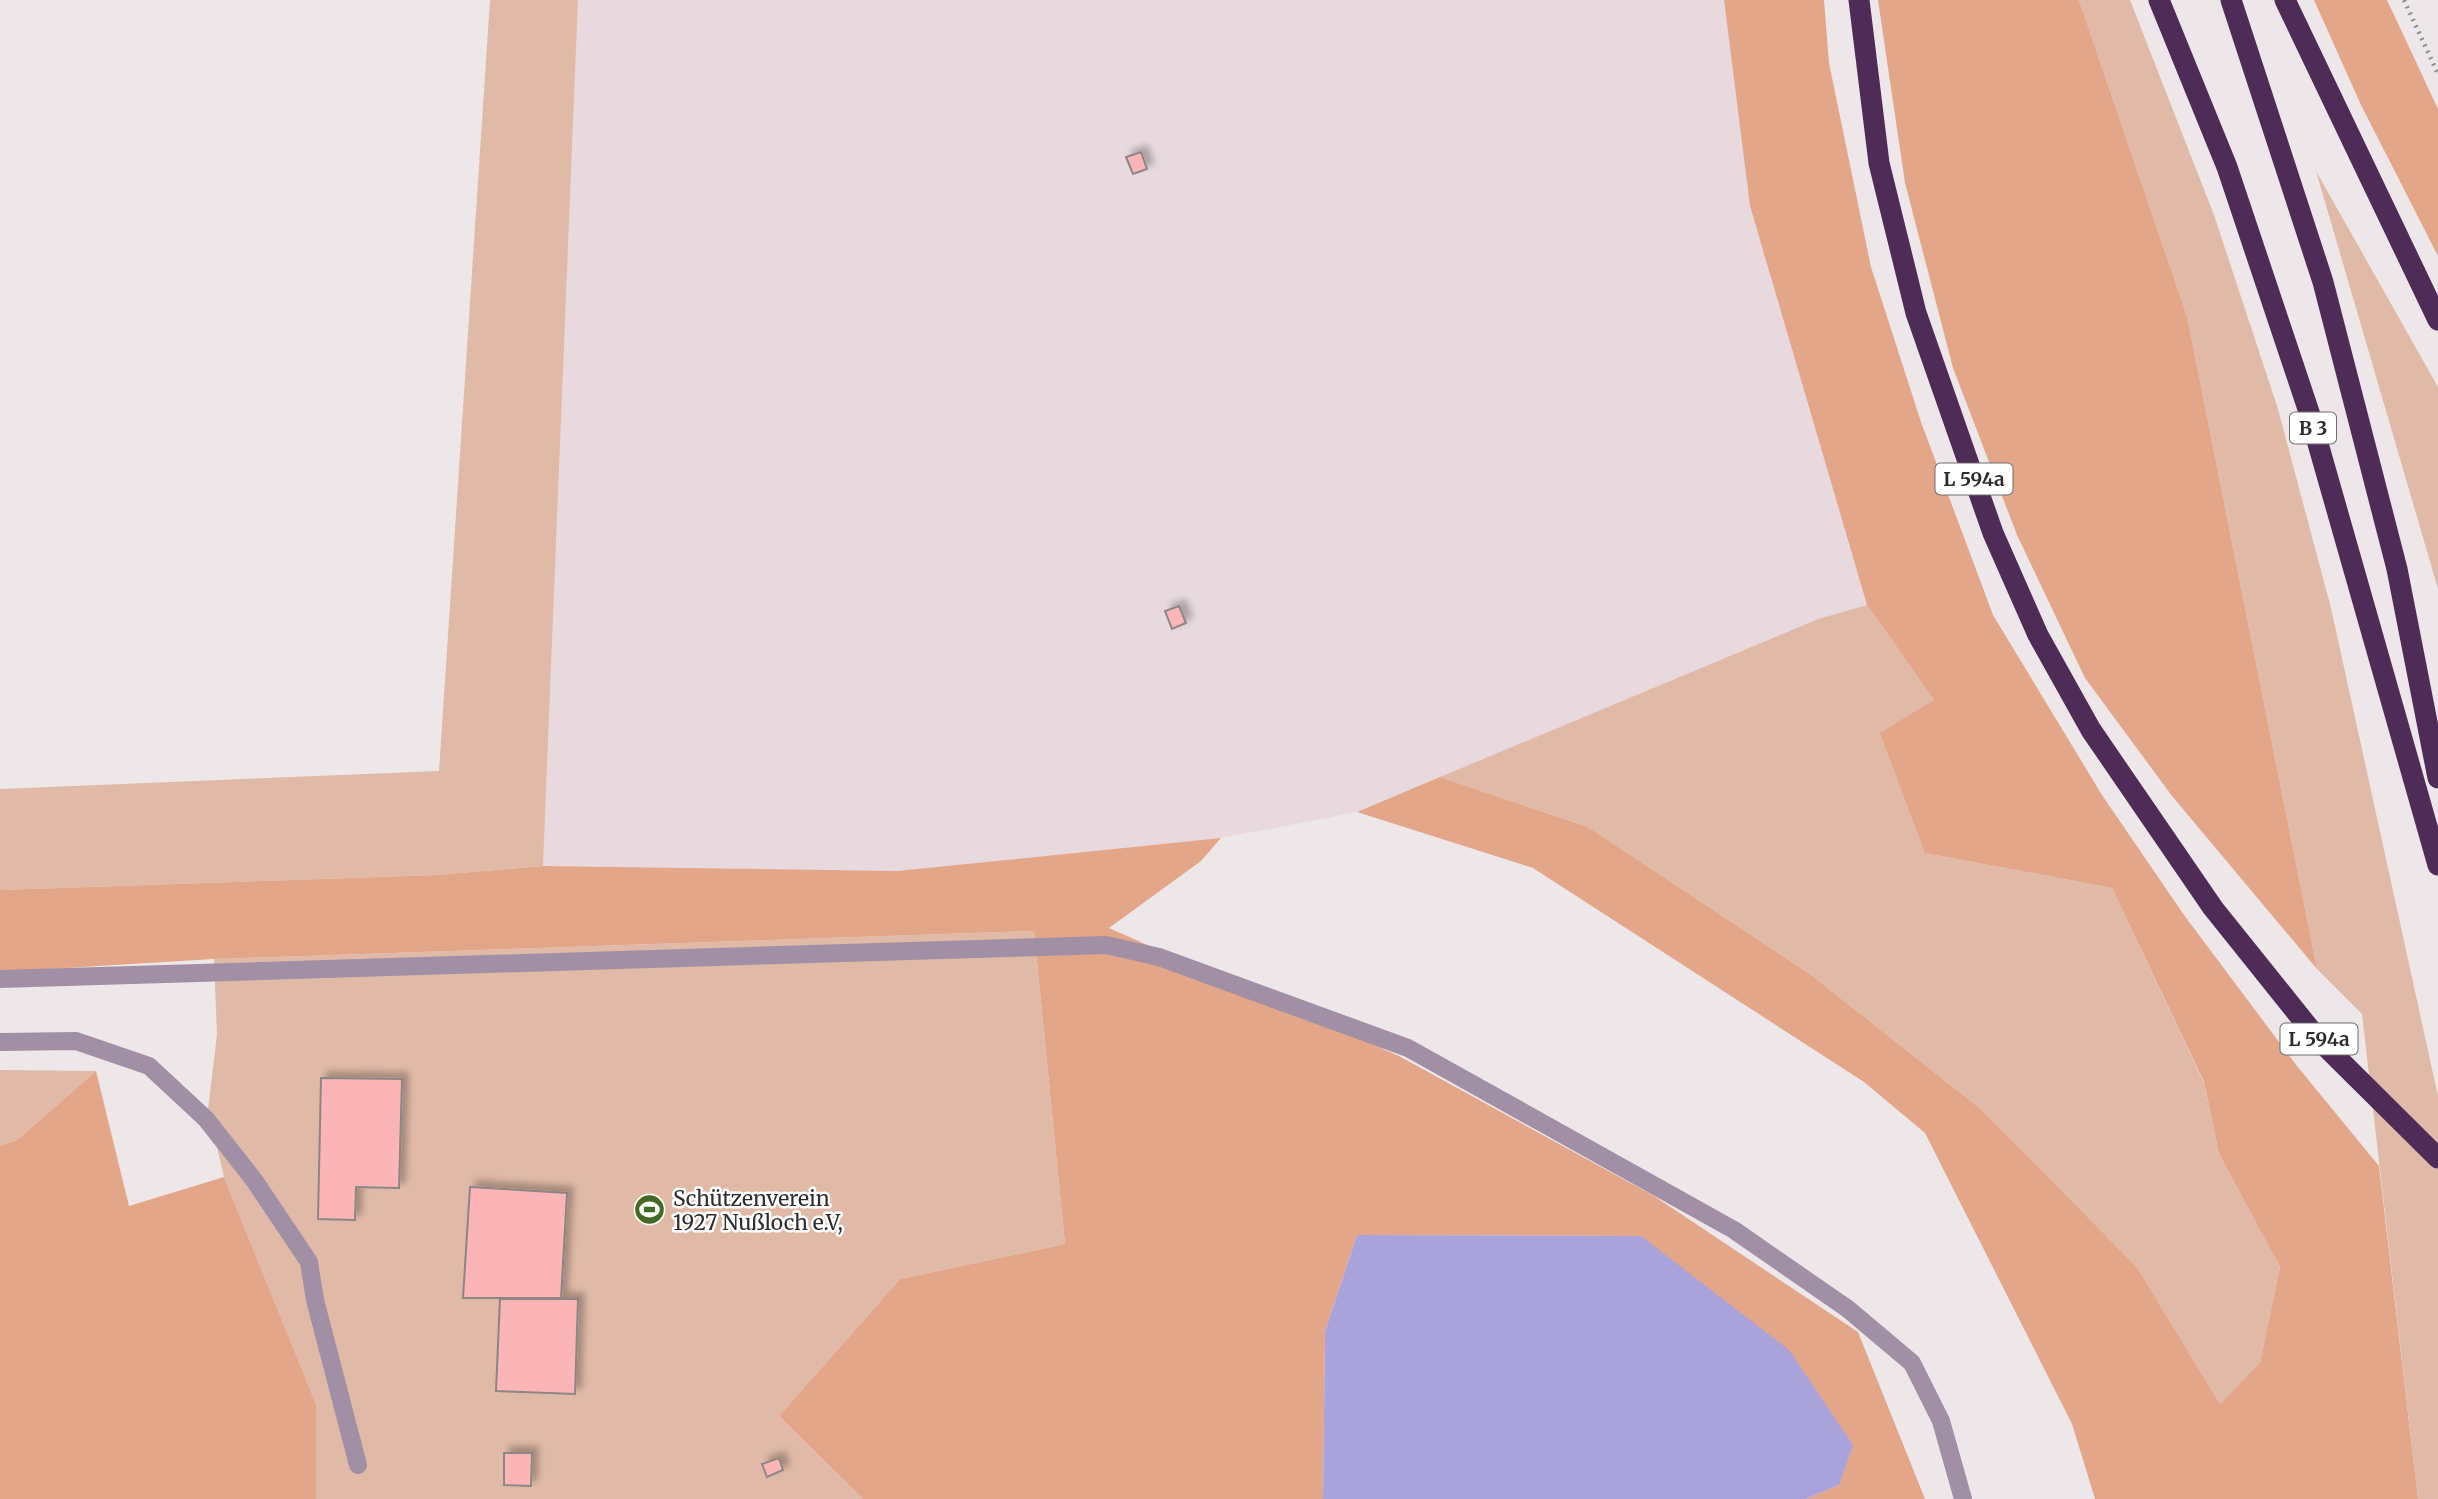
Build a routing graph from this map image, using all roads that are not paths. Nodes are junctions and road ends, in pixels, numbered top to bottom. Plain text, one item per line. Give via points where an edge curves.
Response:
1 (1859, 0) edge
2 (2158, 0) edge
3 (2231, 0) edge
4 (2285, 0) edge
5 (2438, 320) edge
6 (2438, 778) edge
7 (2438, 865) edge
8 (0, 979) edge
9 (0, 1042) edge
10 (2438, 1158) edge
11 (358, 1465) dead end
12 (1963, 1499) edge

1 - 10 highway, L 594a via 1879,163 1916,313 1993,533 2038,635 2091,730 2213,908 2318,1039
2 - 7 highway, B 3 via 2227,167 2309,412
3 - 6 highway, B 3 via 2323,282 2397,569
4 - 5 highway
8 - 12 lane via 1106,945 1159,957 1408,1048 1734,1230 1848,1309 1912,1363 1941,1421
9 - 11 lane via 76,1041 149,1066 206,1119 309,1262

